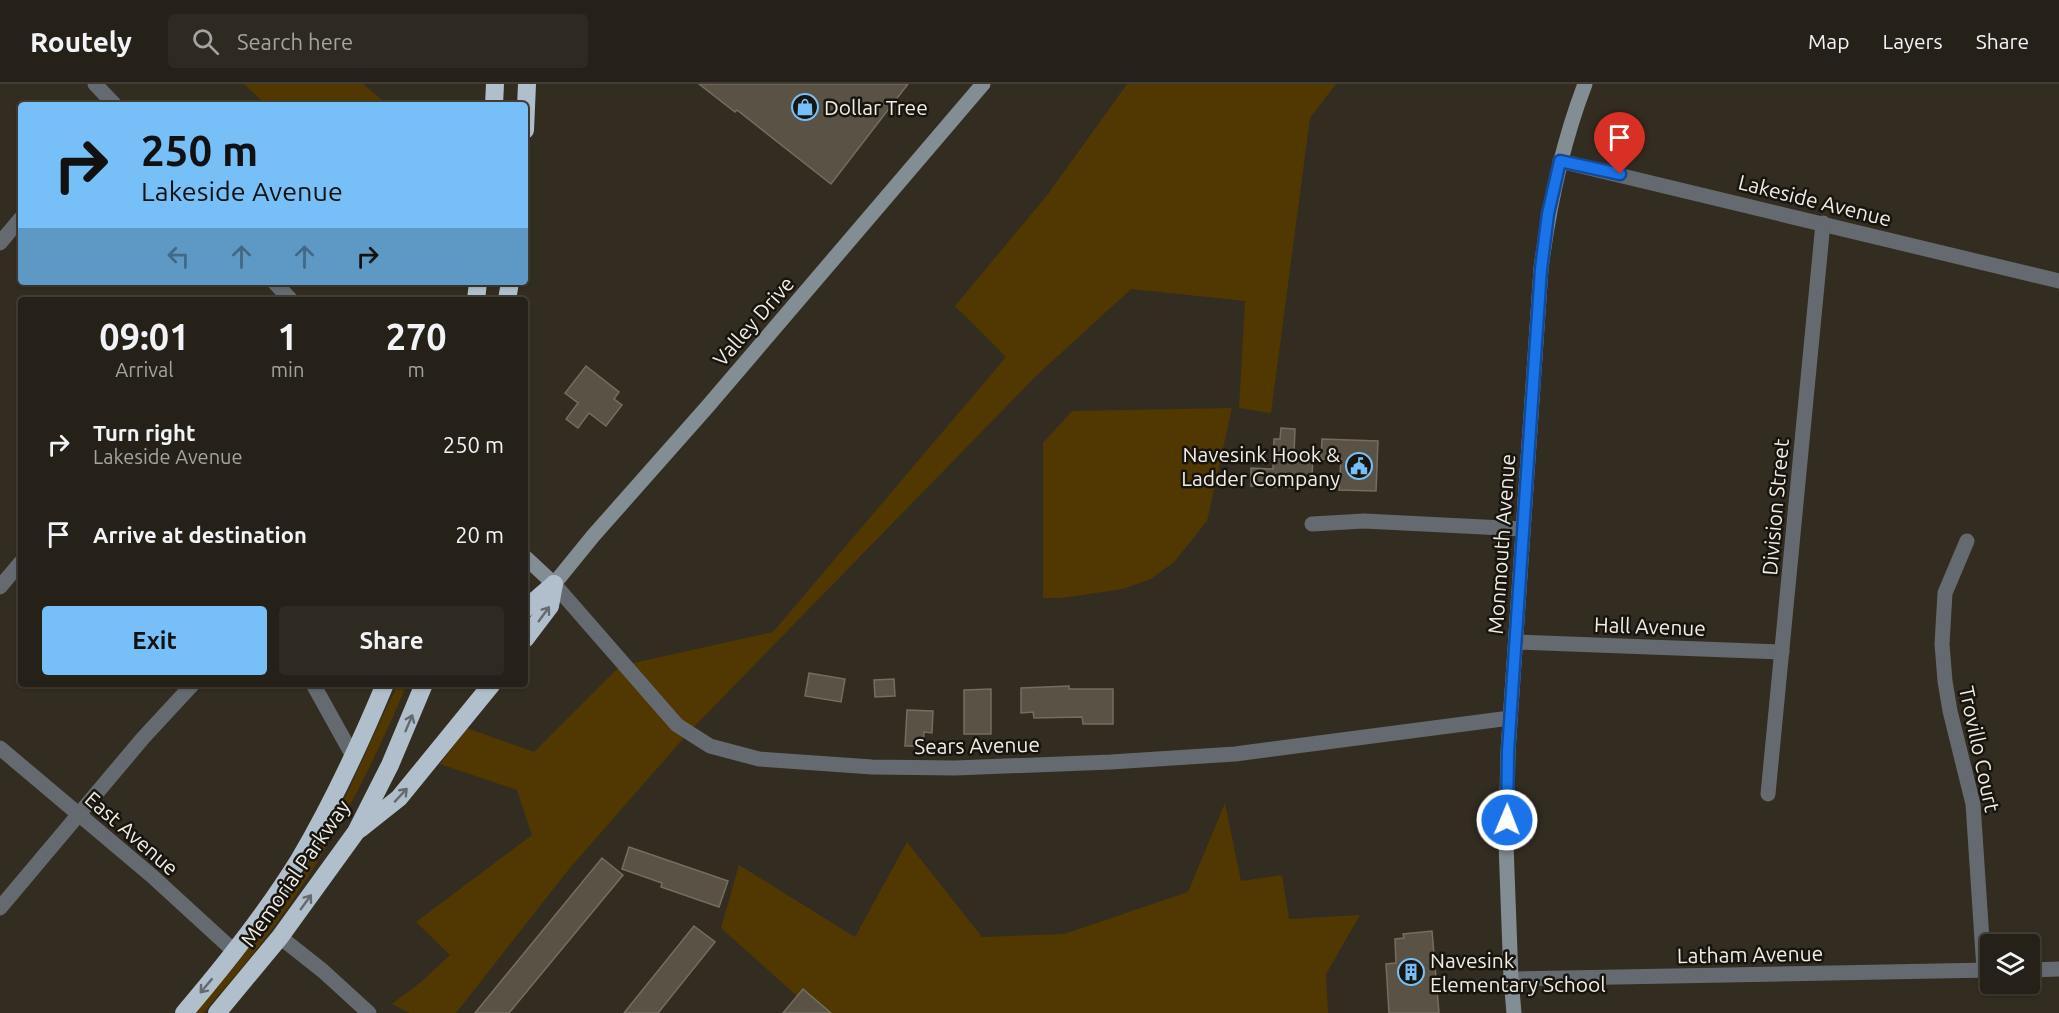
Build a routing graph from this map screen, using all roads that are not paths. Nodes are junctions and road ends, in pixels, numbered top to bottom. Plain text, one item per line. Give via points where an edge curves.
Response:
1 (94, 84) edge
2 (495, 84) edge
3 (527, 84) edge
4 (983, 84) edge
5 (1585, 84) edge
6 (112, 102) edge
7 (494, 102) edge
8 (526, 102) edge
9 (1560, 161) junction
10 (18, 222) edge
11 (1823, 223) junction
12 (0, 243) edge
13 (2059, 281) edge
14 (277, 285) edge
15 (288, 297) edge
16 (1312, 524) dead end
17 (1523, 529) junction
18 (1967, 541) dead end
19 (528, 560) edge
20 (18, 566) edge
21 (554, 584) junction
22 (0, 587) edge
23 (528, 606) edge
24 (528, 635) edge
25 (1516, 642) junction
26 (1782, 652) junction
27 (190, 687) edge
28 (315, 687) edge
29 (384, 687) edge
30 (423, 687) edge
31 (490, 687) edge
32 (1510, 718) junction
33 (0, 748) edge
34 (353, 756) junction
35 (1768, 794) dead end
36 (79, 815) junction
37 (356, 832) junction
38 (0, 908) edge
39 (1984, 934) edge
40 (280, 937) junction
41 (235, 952) junction
42 (2059, 969) edge
43 (1980, 970) edge
44 (2040, 970) edge
45 (1511, 979) junction
46 (184, 1013) edge
47 (217, 1013) edge
48 (369, 1013) edge
49 (1514, 1013) edge

1 - 6 street
2 - 7 highway
3 - 8 highway
4 - 21 street, Valley Drive
5 - 9 street, Monmouth Avenue
9 - 11 street, Lakeside Avenue
9 - 17 street, Monmouth Avenue via 1541,269
10 - 12 street
11 - 13 street, Lakeside Avenue
11 - 26 street, Division Street
14 - 15 street
16 - 17 street via 1364,521
17 - 25 street, Monmouth Avenue
18 - 39 street, Trovillo Court via 1945,593 1942,644 1950,711 1972,804
19 - 21 street, Sears Avenue
20 - 22 street
21 - 23 highway
24 -> 21 highway via 550,606
21 - 32 street, Sears Avenue via 677,725 710,746 759,759 955,768 1122,761 1235,754
25 - 26 street, Hall Avenue
25 - 32 street, Monmouth Avenue
26 - 35 street, Division Street
27 - 36 street
28 - 34 street
29 - 34 highway, Memorial Parkway
37 -> 30 highway, Memorial Parkway
37 -> 31 highway via 399,798
32 - 45 street, Monmouth Avenue via 1506,844
33 - 36 street, East Avenue
34 - 41 highway, Memorial Parkway via 299,860
36 - 38 street
36 - 41 street, East Avenue
40 -> 37 highway, Memorial Parkway
40 - 47 highway, Memorial Parkway
40 - 48 street
41 -> 46 highway, Memorial Parkway
42 - 44 street
43 - 45 street, Latham Avenue
45 - 49 street, Monmouth Avenue

